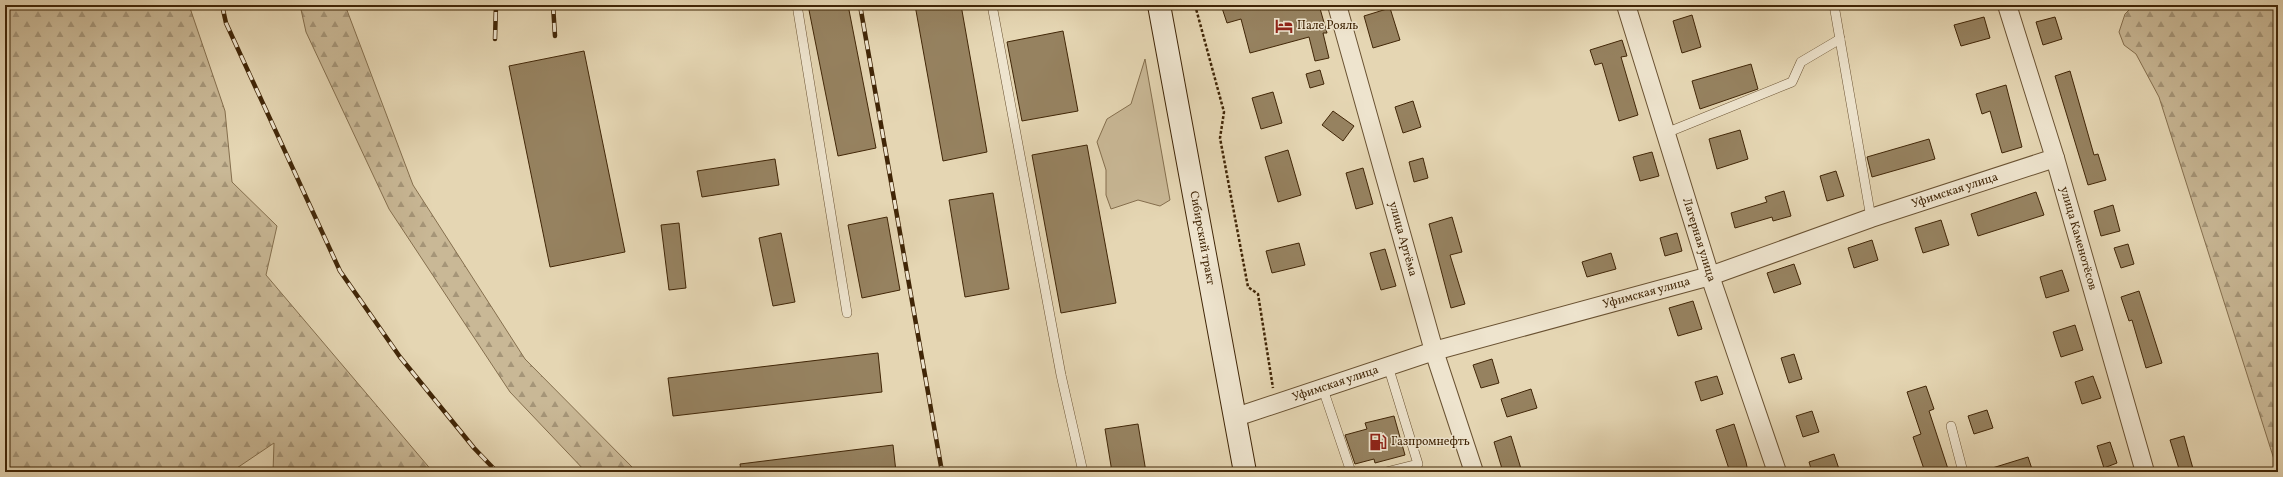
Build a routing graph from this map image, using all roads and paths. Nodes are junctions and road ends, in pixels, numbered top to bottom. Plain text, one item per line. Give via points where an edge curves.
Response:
1 (798, 5) edge
2 (992, 5) edge
3 (1159, 5) edge
4 (1195, 5) edge
5 (1338, 5) edge
6 (1626, 5) edge
7 (1834, 5) edge
8 (2008, 5) edge
9 (1840, 39) junction
10 (1666, 133) junction
11 (2055, 158) junction
12 (1871, 218) junction
13 (1710, 276) junction
14 (847, 313) dead end
15 (1434, 351) junction
16 (1388, 366) junction
17 (1323, 388) junction
18 (1276, 404) junction
19 (1236, 418) junction
20 (1951, 426) dead end
21 (1083, 472) edge
22 (1245, 472) edge
23 (1351, 472) edge
24 (1386, 472) edge
25 (1474, 472) edge
26 (1777, 472) edge
27 (1963, 472) edge
28 (2145, 472) edge

1 - 14 lane
2 - 21 lane via 1061,375
3 - 19 main road, Сибирский тракт
4 - 18 path via 1224,112 1220,138 1248,287 1258,294
5 - 15 street, улица Артёма
6 - 10 street, Лагерная улица
7 - 9 lane
8 - 11 street, улица Каменотёсов
9 - 10 lane via 1801,62 1792,82
9 - 12 lane
10 - 13 street, Лагерная улица
11 - 12 street, Уфимская улица
11 - 28 street, улица Каменотёсов
12 - 13 street, Уфимская улица
13 - 15 street, Уфимская улица
13 - 26 street, Лагерная улица
15 - 16 street, Уфимская улица
15 - 25 street, улица Артёма
16 - 17 street, Уфимская улица
16 - 24 lane via 1418,464
17 - 18 street, Уфимская улица
17 - 23 lane
18 - 19 street, Уфимская улица
19 - 22 main road, Сибирский тракт
20 - 27 lane

